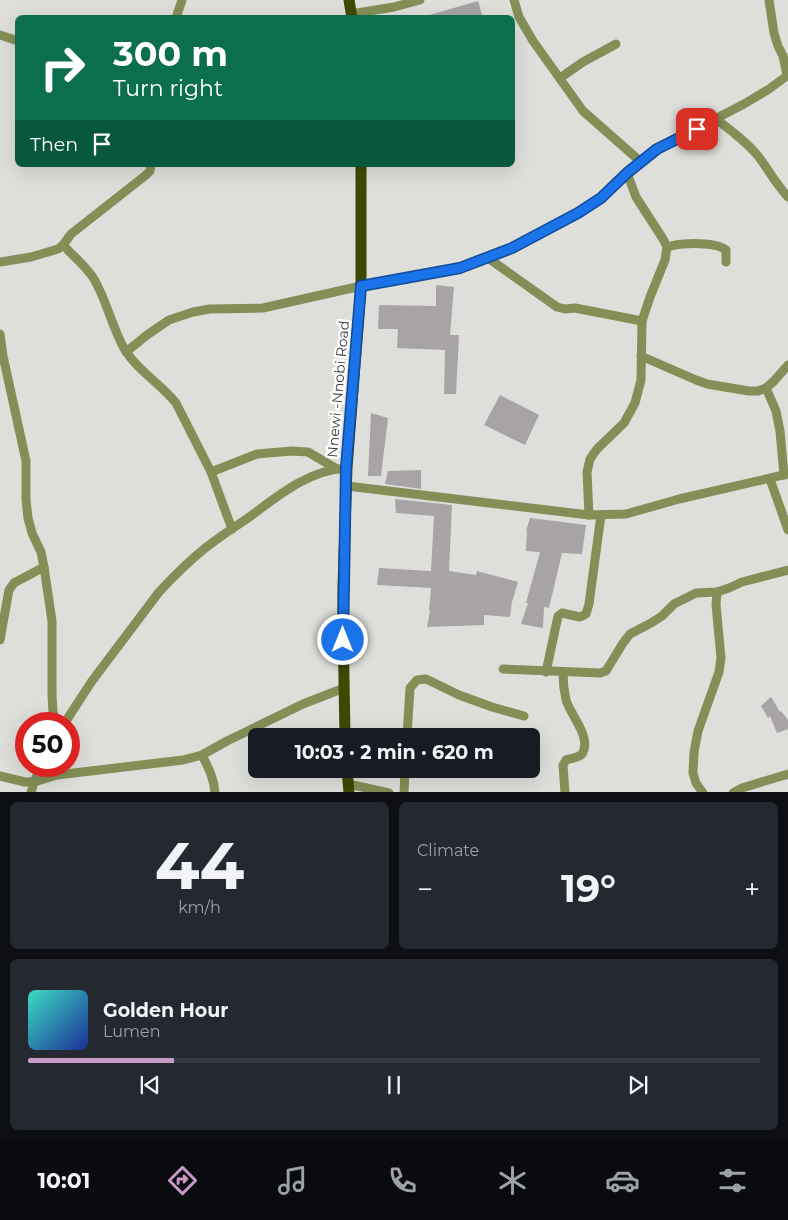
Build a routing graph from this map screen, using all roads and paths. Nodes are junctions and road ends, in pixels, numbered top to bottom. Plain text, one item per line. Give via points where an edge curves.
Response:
1 (182, 0) edge
2 (349, 0) edge
3 (420, 0) edge
4 (514, 0) edge
5 (769, 0) edge
6 (177, 15) edge
7 (352, 15) edge
8 (357, 15) edge
9 (0, 35) edge
10 (15, 41) edge
11 (616, 44) dead end
12 (785, 57) edge
13 (787, 75) edge
14 (560, 78) junction
15 (716, 119) junction
16 (641, 162) junction
17 (151, 167) edge
18 (361, 167) edge
19 (627, 173) junction
20 (788, 197) edge
21 (63, 245) junction
22 (667, 247) junction
23 (488, 258) junction
24 (0, 262) edge
25 (726, 262) dead end
26 (361, 286) junction
27 (642, 321) junction
28 (0, 334) edge
29 (126, 352) junction
30 (641, 356) junction
31 (788, 365) edge
32 (766, 388) junction
33 (342, 468) junction
34 (211, 472) junction
35 (786, 475) edge
36 (770, 479) junction
37 (347, 486) junction
38 (601, 514) junction
39 (589, 515) junction
40 (232, 529) junction
41 (788, 530) edge
42 (44, 567) junction
43 (788, 570) edge
44 (717, 592) junction
45 (0, 640) edge
46 (503, 669) dead end
47 (546, 672) junction
48 (563, 672) junction
49 (344, 688) junction
50 (53, 712) edge
51 (72, 712) edge
52 (524, 716) dead end
53 (345, 728) edge
54 (408, 728) edge
55 (202, 755) junction
56 (788, 774) edge
57 (0, 776) edge
58 (36, 777) edge
59 (405, 778) edge
60 (34, 782) junction
61 (348, 788) edge
62 (31, 792) edge
63 (215, 792) edge
64 (389, 792) edge
65 (404, 792) edge
66 (565, 792) edge
67 (703, 792) edge
68 (733, 792) edge

1 - 6 street
2 - 7 main road
3 - 8 street
4 - 14 street via 518,17 532,41
5 - 12 street via 774,33
9 - 10 street
11 - 14 street
12 - 13 street
13 - 15 street
14 - 16 street via 583,111
15 - 16 street via 657,149
15 - 20 street via 753,150
16 - 19 street
17 - 21 street via 146,175 71,234
18 - 26 main road, Nnewi -Nnobi Road
19 - 22 street via 636,197
19 - 23 street via 601,198 578,213
21 - 24 street via 31,257
21 - 29 street via 96,282
22 - 25 street via 682,244 722,246 726,250
22 - 27 street
23 - 26 street via 460,268
23 - 27 street via 557,307
26 - 29 street via 263,308 193,312 169,320
26 - 33 main road, Nnewi -Nnobi Road
27 - 30 street
28 - 42 street via 26,461 28,518
29 - 34 street via 176,403
30 - 32 street via 707,384 749,391
30 - 39 street via 635,403 624,423 590,459 587,472
31 - 32 street
32 - 35 street via 776,411
33 - 34 street via 308,452 292,451 257,454
33 - 37 main road, Nnewi -Nnobi Road
33 - 40 street via 307,478
34 - 40 street
35 - 36 street
36 - 38 street via 626,514
36 - 41 street
37 - 39 street
37 - 49 main road, Nnewi -Nnobi Road
38 - 39 street
38 - 47 street via 586,614 580,617 562,613 558,616
40 - 51 street via 204,549 159,592
42 - 45 street via 14,583 9,590
42 - 50 street via 52,621
43 - 44 street
44 - 48 street via 696,594 674,604 662,616 630,634 606,671 600,674
44 - 67 street via 721,658 698,731 693,773
46 - 47 street
47 - 48 street
48 - 66 street via 567,702 585,744 580,755 563,764
49 - 53 main road, Nnewi -Nnobi Road
49 - 55 street via 294,708
52 - 54 street via 459,695 426,679 417,680 410,688
55 - 60 street via 57,775
55 - 63 street
56 - 68 street
57 - 60 street
58 - 60 street
59 - 65 street
60 - 62 street
61 - 64 street

